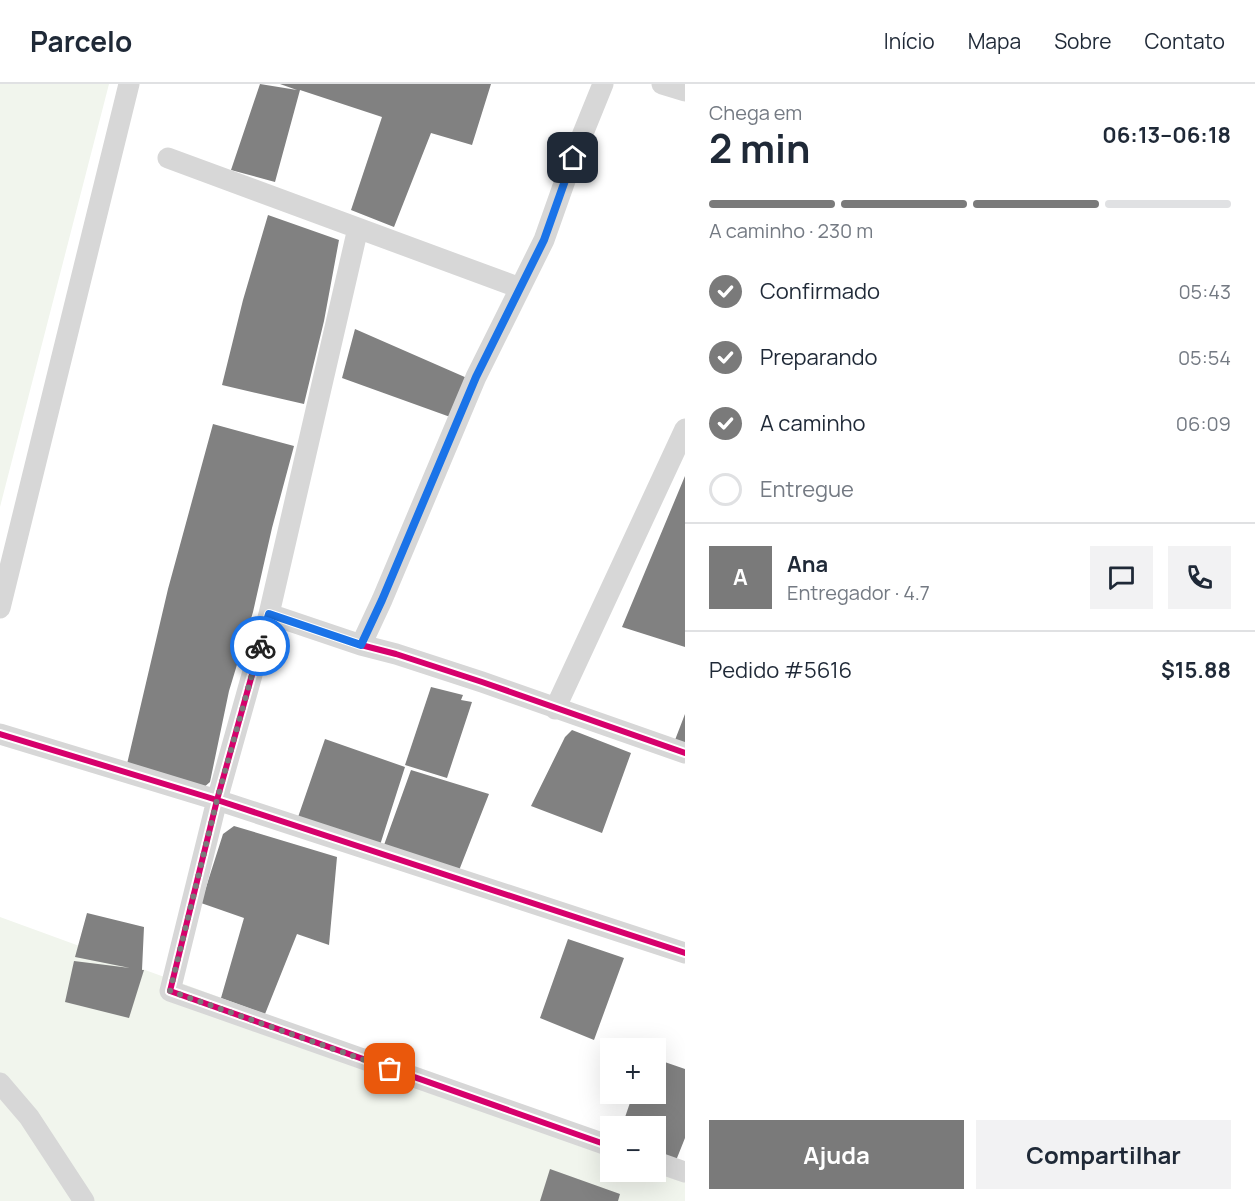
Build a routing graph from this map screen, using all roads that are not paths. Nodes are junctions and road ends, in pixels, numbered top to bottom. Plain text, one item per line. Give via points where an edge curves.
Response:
1 (129, 84) edge
2 (603, 84) edge
3 (662, 84) edge
4 (685, 92) edge
5 (168, 158) dead end
6 (358, 228) junction
7 (520, 288) junction
8 (685, 429) edge
9 (0, 608) edge
10 (269, 614) junction
11 (361, 645) junction
12 (555, 709) junction
13 (0, 734) edge
14 (685, 753) edge
15 (217, 800) junction
16 (685, 953) edge
17 (0, 1083) edge
18 (600, 1142) edge
19 (666, 1165) edge
20 (685, 1172) edge
21 (84, 1201) edge

1 - 9 street
2 - 7 street via 544,240
3 - 4 street
5 - 6 street
6 - 7 street
6 - 10 street
7 - 11 street via 476,377
8 - 12 street
10 - 11 street
10 - 15 street
11 - 12 street
12 - 14 street
13 - 15 street
15 - 16 street
15 - 18 street via 170,991
17 - 21 street via 40,1131
19 - 20 street

